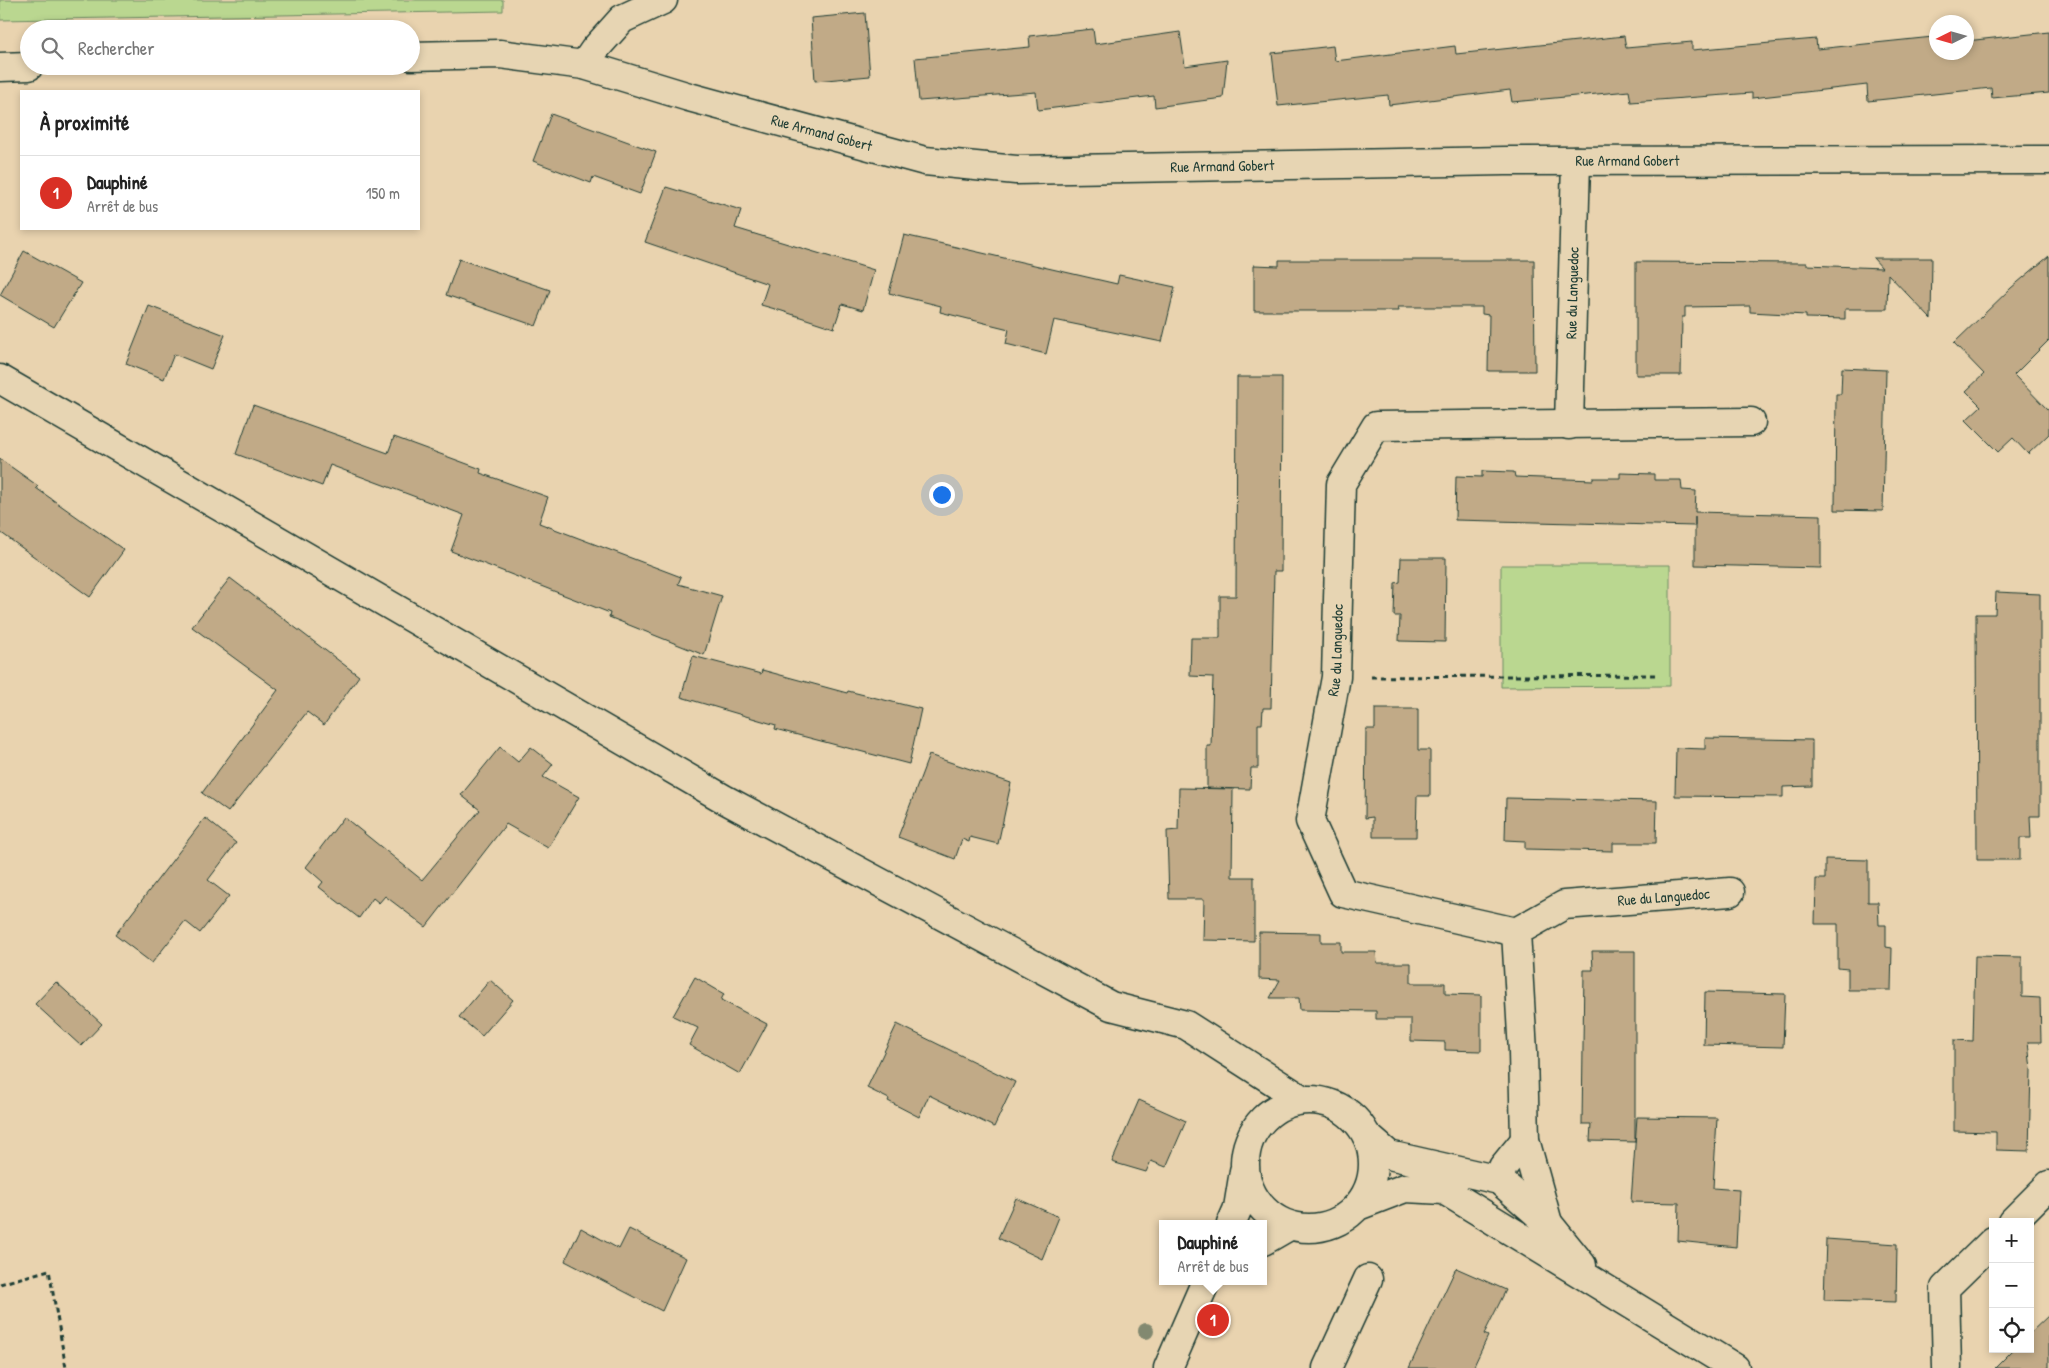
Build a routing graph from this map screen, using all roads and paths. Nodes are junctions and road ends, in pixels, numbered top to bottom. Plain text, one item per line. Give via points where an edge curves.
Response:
1 (663, 0) edge
2 (420, 56) edge
3 (584, 65) junction
4 (0, 66) edge
5 (20, 66) edge
6 (2049, 160) edge
7 (1576, 161) junction
8 (0, 378) edge
9 (1751, 422) dead end
10 (1570, 424) junction
11 (1656, 675) dead end
12 (1336, 677) junction
13 (1730, 892) dead end
14 (1516, 932) junction
15 (1303, 1100) junction
16 (1366, 1135) junction
17 (1525, 1140) junction
18 (1244, 1170) junction
19 (1499, 1180) junction
20 (2049, 1185) edge
21 (1358, 1206) junction
22 (2016, 1218) edge
23 (1233, 1220) edge
24 (1548, 1223) junction
25 (1289, 1226) junction
26 (1267, 1239) edge
27 (1989, 1245) edge
28 (1368, 1279) dead end
29 (1596, 1281) junction
30 (0, 1284) edge
31 (1204, 1285) edge
32 (66, 1368) edge
33 (1168, 1368) edge
34 (1327, 1368) edge
35 (1735, 1368) edge
36 (1947, 1368) edge

1 - 3 street via 622,19
2 - 3 street, Rue Armand Gobert via 500,54
3 - 7 street, Rue Armand Gobert via 925,161 1016,170
4 - 5 street
6 - 7 street, Rue Armand Gobert
7 - 10 street, Rue du Languedoc
8 - 15 street via 724,799 1111,1006 1186,1025
9 - 10 street, Rue du Languedoc
10 - 12 street, Rue du Languedoc via 1376,426 1341,484
11 - 12 path
12 - 14 street, Rue du Languedoc via 1310,822 1343,893
13 - 14 street, Rue du Languedoc via 1564,905
14 - 17 street
15 - 16 street via 1328,1103 1350,1115
15 - 18 street via 1279,1107 1260,1123 1247,1145
16 - 19 street via 1390,1155
16 - 21 street via 1372,1159 1370,1184
17 - 19 street via 1504,1167
17 - 24 street
18 - 23 street
18 - 25 street via 1251,1194 1267,1214
19 - 24 street
20 - 22 street
21 - 25 street via 1338,1222 1314,1229
21 - 29 street via 1405,1188 1444,1190
24 - 29 street
25 - 26 street
27 - 36 street via 1945,1288
28 - 34 street
29 - 35 street
30 - 32 path via 49,1270
31 - 33 street

